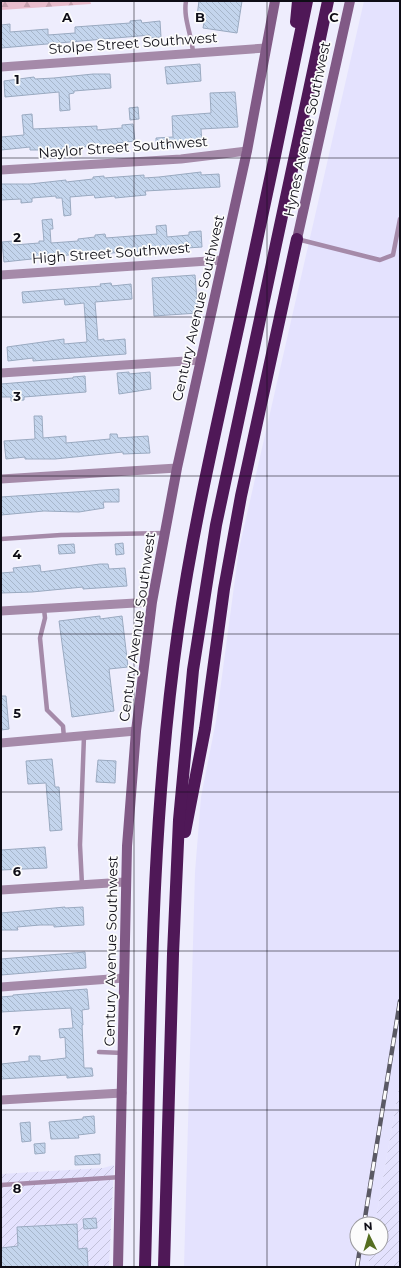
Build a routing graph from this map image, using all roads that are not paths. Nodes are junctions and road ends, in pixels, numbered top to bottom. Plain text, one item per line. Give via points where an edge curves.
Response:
1 (186, 1) edge
2 (275, 1) edge
3 (298, 1) edge
4 (307, 1) edge
5 (328, 1) edge
6 (350, 1) edge
7 (266, 48) junction
8 (193, 53) junction
9 (1, 66) edge
10 (285, 106) junction
11 (247, 151) junction
12 (1, 170) edge
13 (400, 219) edge
14 (297, 239) junction
15 (223, 260) junction
16 (1, 275) edge
17 (201, 360) junction
18 (1, 373) edge
19 (177, 468) junction
20 (1, 479) edge
21 (165, 533) junction
22 (1, 539) edge
23 (152, 602) junction
24 (44, 609) junction
25 (1, 611) edge
26 (136, 731) junction
27 (84, 736) junction
28 (64, 738) junction
29 (1, 743) edge
30 (176, 881) junction
31 (125, 882) junction
32 (82, 885) junction
33 (1, 890) edge
34 (124, 978) junction
35 (1, 987) edge
36 (99, 1052) dead end
37 (123, 1052) junction
38 (122, 1093) junction
39 (1, 1100) edge
40 (121, 1177) junction
41 (1, 1185) edge
42 (118, 1267) edge
43 (145, 1267) edge
44 (165, 1267) edge

1 - 8 lane via 184,13
2 - 7 street, Century Avenue Southwest
3 - 10 highway
4 - 10 highway
5 - 30 highway via 206,581 183,764
6 - 14 street, Hynes Avenue Southwest
7 - 8 street, Stolpe Street Southwest
7 - 11 street, Century Avenue Southwest
8 - 9 street, Stolpe Street Southwest
10 - 43 highway via 204,479 170,692 153,938
11 - 12 street, Naylor Street Southwest via 180,159
11 - 15 street, Century Avenue Southwest
13 - 14 lane via 393,255 380,260
14 - 30 highway via 239,503 224,589 205,729
15 - 16 street, High Street Southwest
15 - 17 street, Century Avenue Southwest
17 - 18 street
17 - 19 street, Century Avenue Southwest
19 - 20 street
19 - 21 street, Century Avenue Southwest
21 - 22 lane
21 - 23 street, Century Avenue Southwest
23 - 24 street
23 - 26 street, Century Avenue Southwest
24 - 25 street
24 - 28 lane via 45,618 40,638 47,710 63,726
26 - 27 street
26 - 31 street, Century Avenue Southwest
27 - 28 street
27 - 32 lane via 80,845
28 - 29 street
30 - 44 highway
31 - 32 street
31 - 34 street, Century Avenue Southwest
32 - 33 street
34 - 35 street
34 - 37 street, Century Avenue Southwest
36 - 37 lane
37 - 38 street, Century Avenue Southwest
38 - 39 street
38 - 40 street, Century Avenue Southwest
40 - 41 lane
40 - 42 street, Century Avenue Southwest

